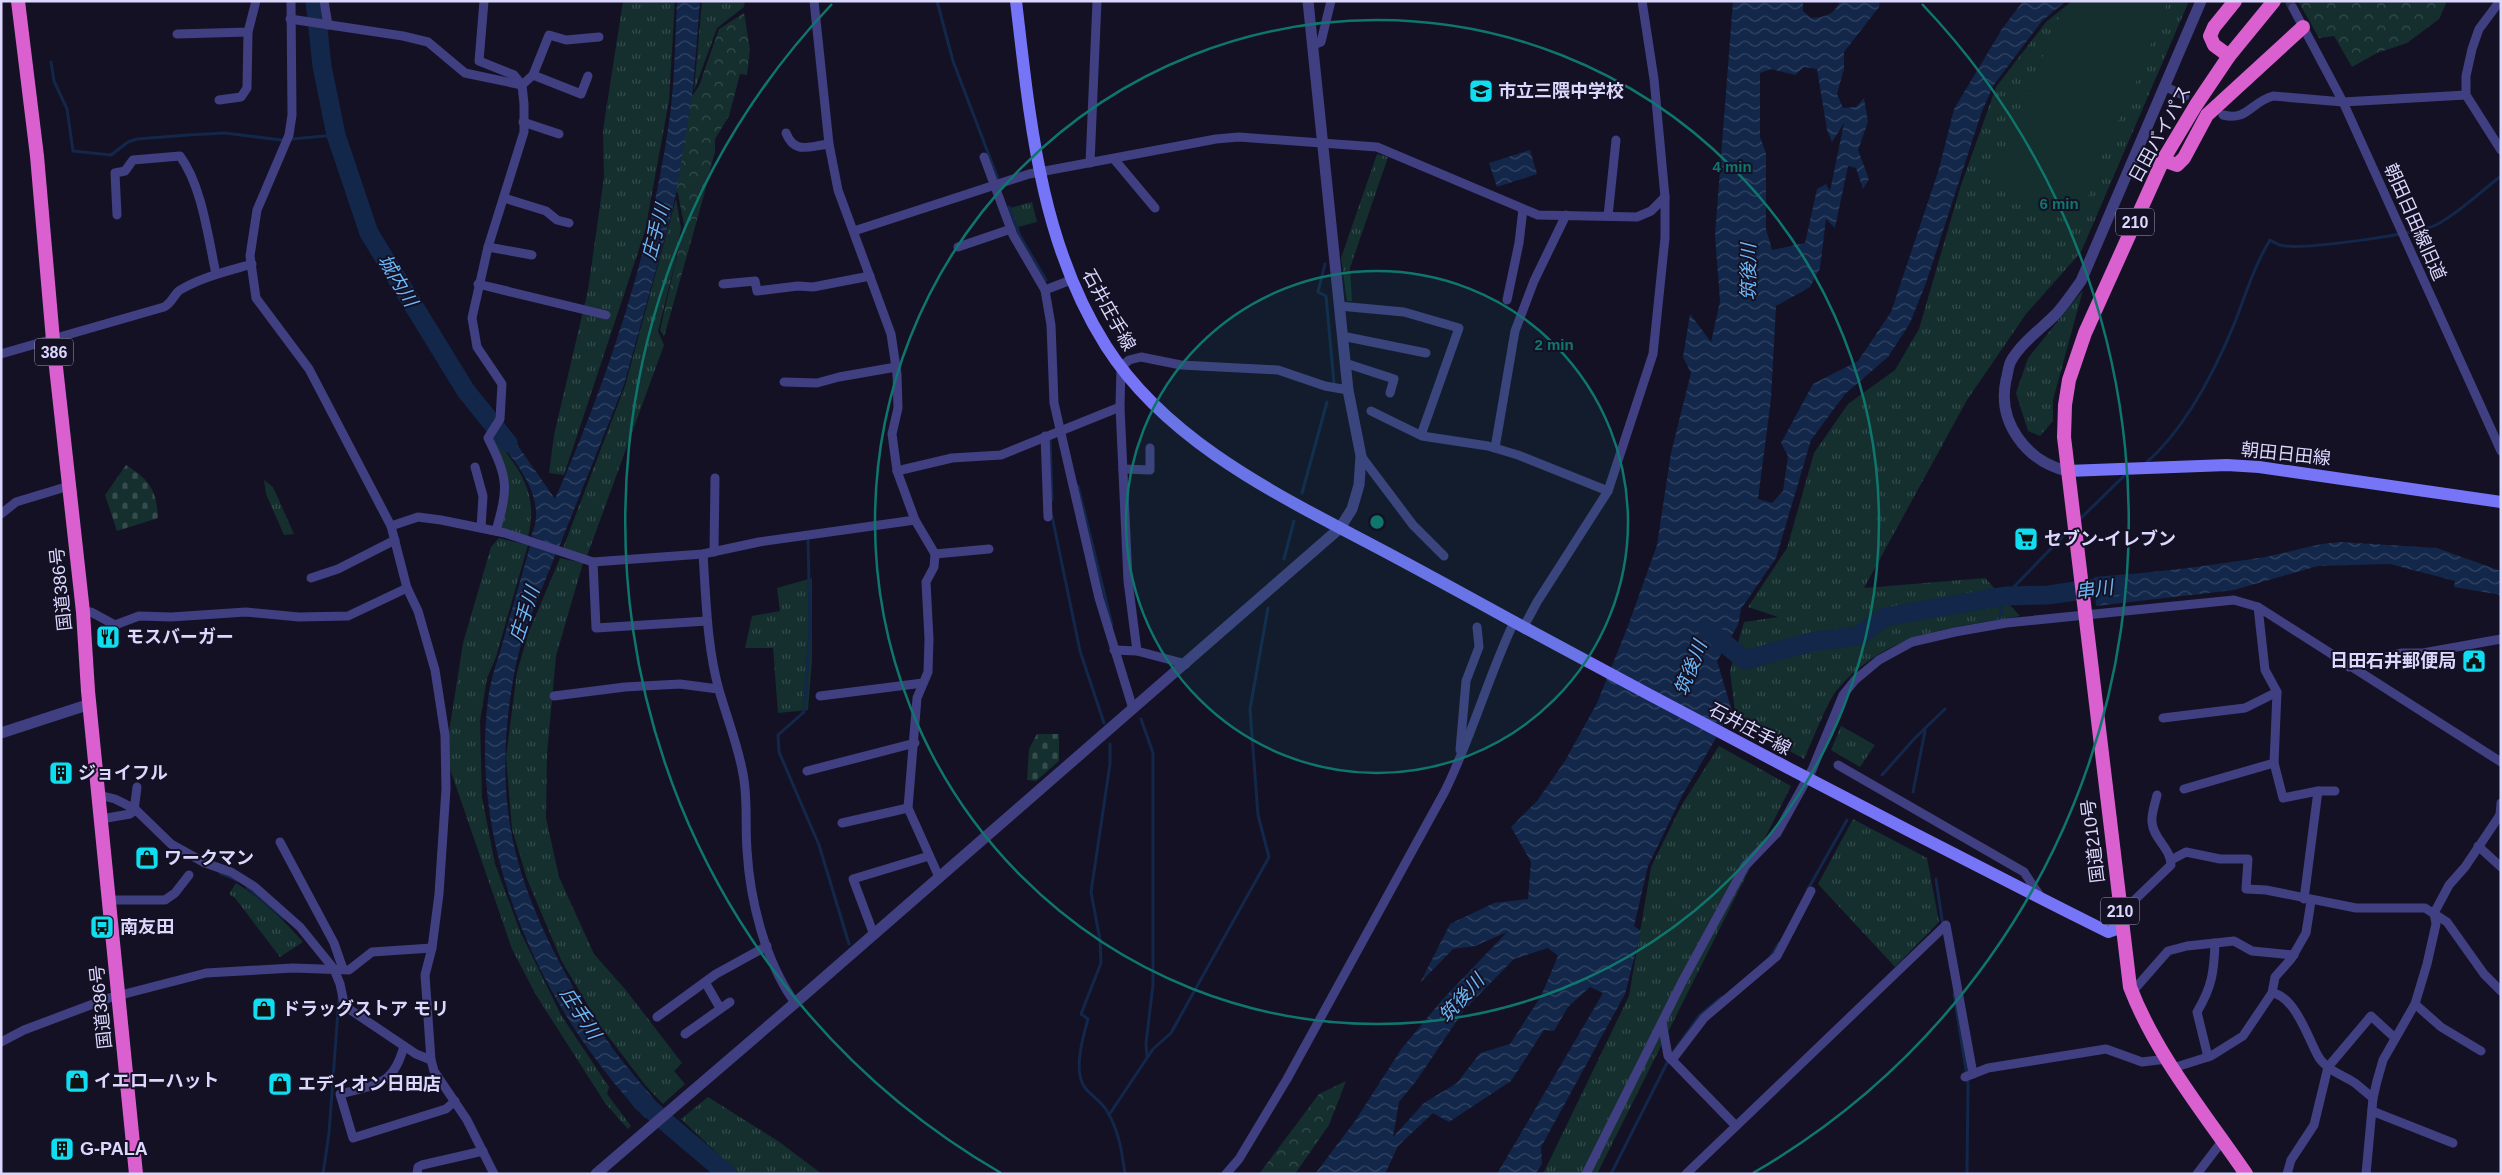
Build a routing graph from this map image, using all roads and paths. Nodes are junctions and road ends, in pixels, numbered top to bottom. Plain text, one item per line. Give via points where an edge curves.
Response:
1 (18, 1) edge
2 (256, 1) edge
3 (291, 1) edge
4 (324, 1) edge
5 (484, 1) edge
6 (814, 1) edge
7 (1016, 1) edge
8 (1097, 1) edge
9 (1308, 1) edge
10 (1331, 1) edge
11 (1642, 1) edge
12 (2201, 1) edge
13 (2235, 1) edge
14 (2274, 1) edge
15 (2500, 1) edge
16 (2293, 8) tunnel mouth
17 (290, 19) junction
18 (326, 25) junction
19 (2304, 26) junction
20 (248, 32) junction
21 (178, 34) dead end
22 (599, 37) dead end
23 (1313, 46) junction
24 (2229, 56) junction
25 (533, 75) junction
26 (588, 76) dead end
27 (522, 85) junction
28 (2164, 86) junction
29 (2466, 95) junction
30 (2185, 96) dead end
31 (219, 100) dead end
32 (2343, 102) junction
33 (2223, 115) dead end
34 (523, 122) junction
35 (786, 133) dead end
36 (559, 134) dead end
37 (1616, 140) dead end
38 (1323, 143) junction
39 (829, 144) junction
40 (2501, 150) edge
41 (984, 157) dead end
42 (1114, 159) junction
43 (2163, 160) junction
44 (1090, 163) junction
45 (1038, 172) junction
46 (994, 186) junction
47 (1665, 197) junction
48 (504, 198) junction
49 (1155, 208) dead end
50 (1523, 209) junction
51 (118, 215) dead end
52 (1566, 215) junction
53 (1608, 216) junction
54 (569, 223) dead end
55 (1011, 230) junction
56 (854, 231) junction
57 (488, 247) junction
58 (958, 247) dead end
59 (532, 256) dead end
60 (252, 264) junction
61 (216, 274) junction
62 (870, 276) junction
63 (1071, 280) junction
64 (478, 284) junction
65 (723, 284) dead end
66 (1045, 290) junction
67 (1507, 300) dead end
68 (1339, 306) junction
69 (606, 315) dead end
70 (1342, 336) junction
71 (53, 340) junction
72 (1426, 353) dead end
73 (1, 354) edge
74 (1345, 363) junction
75 (1121, 367) junction
76 (896, 368) junction
77 (784, 382) dead end
78 (1348, 390) junction
79 (1390, 393) dead end
80 (1120, 407) junction
81 (1371, 411) dead end
82 (1061, 429) junction
83 (1421, 435) junction
84 (1045, 436) junction
85 (1150, 448) dead end
86 (1495, 448) junction
87 (2501, 451) edge
88 (1362, 456) junction
89 (475, 467) dead end
90 (1123, 470) junction
91 (897, 471) junction
92 (2066, 471) junction
93 (715, 478) dead end
94 (69, 486) junction
95 (1608, 491) junction
96 (2501, 502) edge
97 (1, 514) edge
98 (1048, 517) dead end
99 (915, 520) junction
100 (392, 526) junction
101 (481, 528) junction
102 (1340, 528) junction
103 (500, 532) junction
104 (395, 540) junction
105 (988, 549) dead end
106 (714, 552) junction
107 (703, 554) junction
108 (935, 554) junction
109 (1444, 556) dead end
110 (593, 562) junction
111 (312, 578) dead end
112 (407, 588) junction
113 (2258, 607) junction
114 (83, 612) junction
115 (2085, 615) junction
116 (707, 621) junction
117 (1519, 625) junction
118 (1476, 627) dead end
119 (2501, 639) edge
120 (1118, 650) junction
121 (1137, 651) junction
122 (1186, 664) junction
123 (2349, 667) junction
124 (923, 683) junction
125 (718, 689) junction
126 (2277, 692) junction
127 (554, 696) dead end
128 (820, 696) dead end
129 (90, 704) junction
130 (1133, 709) junction
131 (2163, 718) dead end
132 (1, 733) edge
133 (914, 743) junction
134 (2501, 762) edge
135 (1459, 763) junction
136 (2274, 764) junction
137 (1838, 765) dead end
138 (807, 772) dead end
139 (1807, 779) junction
140 (137, 787) dead end
141 (2184, 790) dead end
142 (2318, 791) junction
143 (2335, 791) dead end
144 (99, 794) junction
145 (2157, 795) dead end
146 (2501, 803) edge
147 (908, 808) junction
148 (133, 812) junction
149 (2500, 816) edge
150 (101, 819) junction
151 (842, 823) dead end
152 (280, 842) dead end
153 (2478, 846) junction
154 (929, 856) junction
155 (2171, 860) junction
156 (2501, 867) edge
157 (189, 875) dead end
158 (939, 877) junction
159 (1811, 892) dead end
160 (2041, 899) junction
161 (109, 900) junction
162 (2308, 900) junction
163 (2434, 913) junction
164 (2121, 921) junction
165 (874, 935) junction
166 (2215, 943) junction
167 (767, 946) junction
168 (432, 948) junction
169 (2294, 955) junction
170 (334, 969) junction
171 (705, 982) junction
172 (2501, 991) edge
173 (2132, 992) junction
174 (2272, 993) junction
175 (119, 995) junction
176 (730, 1002) dead end
177 (795, 1003) junction
178 (2414, 1004) junction
179 (720, 1008) junction
180 (657, 1016) dead end
181 (1662, 1022) junction
182 (685, 1034) dead end
183 (2396, 1038) junction
184 (1, 1042) edge
185 (404, 1046) junction
186 (2481, 1051) dead end
187 (2208, 1057) junction
188 (1670, 1058) junction
189 (431, 1060) junction
190 (2170, 1063) junction
191 (2328, 1067) junction
192 (2373, 1098) junction
193 (455, 1101) junction
194 (2372, 1111) junction
195 (1736, 1126) junction
196 (2223, 1140) junction
197 (2453, 1143) dead end
198 (482, 1151) junction
199 (136, 1174) edge
200 (417, 1174) edge
201 (494, 1174) edge
202 (596, 1174) edge
203 (1226, 1174) edge
204 (1586, 1174) edge
205 (1686, 1174) edge
206 (2197, 1174) edge
207 (2246, 1174) edge
208 (2287, 1174) edge
209 (2366, 1174) edge

1 - 71 highway, 国道386号 / 386 via 37,156
2 - 20 street
3 - 17 street
4 - 18 street
5 - 27 street via 479,61 514,75
6 - 39 street
7 - 45 main road, 石井庄手線
8 - 44 street
9 - 23 street
10 - 23 street via 1321,42
11 - 47 street via 1654,78
12 - 28 street
13 - 24 highway via 2210,36 2214,45
14 - 24 highway, 日田バイパス / 210
15 - 29 street via 2479,29 2466,76
16 - 19 street, 朝田日田線旧道
17 - 18 street
17 - 60 street via 292,115 288,139 257,210 250,256
18 - 27 street via 428,42 464,73
19 - 32 street, 朝田日田線旧道
19 - 43 highway via 2207,115 2177,165
20 - 21 street
20 - 31 street via 248,88 240,96
22 - 25 street via 566,40 548,35
23 - 38 street
24 - 43 highway, 日田バイパス / 210
25 - 26 street via 581,94
25 - 27 street
27 - 34 street
28 - 30 street
28 - 92 street via 2081,281 2057,313 2011,362 2003,400 2008,422 2016,436 2037,458
29 - 32 street
29 - 40 street
32 - 33 street via 2273,96 2263,99 2244,115 2233,118
32 - 87 street, 朝田日田線旧道
34 - 36 street
34 - 48 street via 524,132
35 - 39 street via 790,144 796,148
37 - 53 street
38 - 42 street via 1216,139
38 - 50 street via 1377,147
38 - 68 street
39 - 56 street via 838,190
41 - 46 street
42 - 44 street
42 - 49 street
43 - 92 highway, 日田バイパス / 210 via 2085,333 2069,380 2064,421
44 - 45 street
45 - 46 street
45 - 63 main road, 石井庄手線 via 1051,224
46 - 55 street
46 - 56 street
47 - 53 street via 1650,211 1637,217
47 - 95 street via 1665,238 1653,354
48 - 54 street via 546,211 557,220
48 - 57 street
50 - 52 street via 1538,215
50 - 67 street
51 - 61 street via 115,173 125,171 133,160 180,156 189,168
52 - 53 street
52 - 86 street via 1534,281 1515,331
55 - 58 street
55 - 66 street
56 - 62 street
57 - 59 street
57 - 64 street
60 - 61 street
60 - 100 street via 256,298 309,368
61 - 71 street via 179,291 167,305
62 - 65 street via 813,287 757,291 755,281
62 - 76 street via 891,334
63 - 66 street
63 - 75 main road, 石井庄手線 via 1092,322
64 - 69 street
64 - 103 street via 472,318 474,336 484,360 502,384 500,419 488,438 505,481
66 - 82 street via 1051,325 1054,403
68 - 70 street
68 - 83 street via 1404,312 1459,328
70 - 72 street
70 - 74 street
71 - 73 street
71 - 94 highway, 国道386号 / 386
74 - 78 street
74 - 79 street via 1394,379
75 - 78 street via 1129,360 1141,357 1181,365 1278,370
75 - 80 street
75 - 102 main road, 石井庄手線 via 1175,424 1232,466
76 - 77 street via 817,383
76 - 91 street via 898,408 892,434
78 - 88 street
80 - 82 street
80 - 90 street
81 - 83 street
82 - 84 street
82 - 120 street via 1099,598
83 - 86 street
84 - 91 street via 1001,455 952,458
84 - 98 street
85 - 90 street via 1150,470
86 - 95 street
88 - 102 street via 1352,509
88 - 109 street via 1414,525
89 - 101 street via 484,496
90 - 121 street via 1128,581
91 - 99 street
92 - 96 main road, 朝田日田線 via 2227,465 2259,467
92 - 115 highway, 国道210号 / 210
93 - 106 street
94 - 97 street via 16,502
94 - 114 highway, 国道386号 / 386
95 - 117 street
99 - 106 street
99 - 108 street
100 - 101 street via 418,517
100 - 104 street
101 - 103 street
102 - 117 main road, 石井庄手線
102 - 122 street
103 - 110 street
104 - 111 street via 338,569
104 - 112 street
105 - 108 street
106 - 107 street
107 - 110 street
107 - 116 street
108 - 124 street via 934,567 926,582 929,639 928,672
110 - 116 street via 596,628
112 - 114 street via 348,616 298,617 246,612 171,618 139,616 116,625 91,612
112 - 168 street via 418,611 435,670 446,735 446,789
113 - 115 street via 2234,600
113 - 123 street
113 - 126 street via 2265,670
114 - 129 highway, 国道386号 / 386
115 - 139 street via 1954,632 1912,642 1879,660 1854,680 1843,695
115 - 164 highway, 国道210号 / 210
116 - 125 street
117 - 135 street via 1490,676
117 - 139 main road, 石井庄手線
118 - 135 street via 1479,647 1466,682
119 - 123 street via 2423,653 2401,653
120 - 121 street
120 - 130 street
121 - 122 street
122 - 130 street
123 - 134 street
124 - 128 street
124 - 133 street via 916,698
125 - 127 street via 680,684
125 - 167 street via 739,750 751,883
126 - 131 street via 2245,708
126 - 136 street
129 - 132 street
129 - 144 highway, 国道386号 / 386
130 - 158 street
133 - 138 street
133 - 147 street
135 - 203 street via 1287,1079 1239,1159
136 - 141 street
136 - 142 street via 2283,798
137 - 160 street via 2024,872
139 - 160 main road, 石井庄手線
139 - 181 street via 1778,834 1745,866
140 - 148 street
142 - 143 street
142 - 162 street
144 - 148 street via 115,798
144 - 150 highway, 国道386号 / 386
145 - 155 street via 2152,824
146 - 149 street
147 - 151 street
147 - 154 street
148 - 150 street
148 - 170 street via 171,844 255,887 300,927
149 - 153 street
150 - 161 highway, 国道386号 / 386
152 - 170 street via 334,943
153 - 156 street
153 - 163 street via 2465,868 2449,885
154 - 158 street
154 - 165 street via 853,879
155 - 162 street via 2186,852 2220,859 2248,859 2246,889 2266,890
155 - 164 street via 2171,865
157 - 161 street via 166,900
158 - 165 street
159 - 188 street via 1777,956 1704,1018
160 - 164 main road, 石井庄手線 via 2108,932
161 - 175 highway, 国道386号 / 386
162 - 163 street via 2356,908 2425,908
162 - 169 street via 2306,933
163 - 172 street via 2447,922 2484,974
163 - 178 street via 2436,924
164 - 173 highway, 国道210号 / 210
165 - 177 street
166 - 169 street via 2234,941 2252,951
166 - 173 street via 2168,951
166 - 187 street via 2214,974 2197,1012
167 - 171 street
167 - 177 street via 781,983
168 - 170 street via 372,952 349,970
168 - 189 street via 425,976
169 - 174 street via 2275,977
170 - 175 street via 206,973
170 - 185 street via 344,1003
171 - 179 street
171 - 180 street
173 - 190 highway, 国道210号 / 210 via 2143,1018
174 - 187 street via 2243,1036
174 - 191 street via 2280,994 2290,1004 2319,1058
175 - 184 street via 24,1030
175 - 199 highway, 国道386号 / 386
176 - 179 street
177 - 202 street
178 - 183 street
178 - 186 street via 2441,1027
179 - 182 street
181 - 188 street
181 - 204 street
183 - 191 street via 2371,1016
183 - 192 street via 2383,1060
185 - 189 street
185 - 193 street via 399,1065 390,1077 340,1094 353,1138 446,1108
187 - 190 street
188 - 195 street
189 - 193 street via 434,1071
190 - 195 street via 2142,1062 2106,1049 1988,1068 1969,1076 1943,927
190 - 196 highway, 国道210号 / 210
191 - 192 street
191 - 208 street via 2314,1125 2291,1160
192 - 194 street
193 - 198 street
194 - 197 street
194 - 209 street
195 - 205 street
196 - 206 street
196 - 207 highway, 国道210号 / 210
198 - 200 street via 422,1165 418,1167
198 - 201 street

